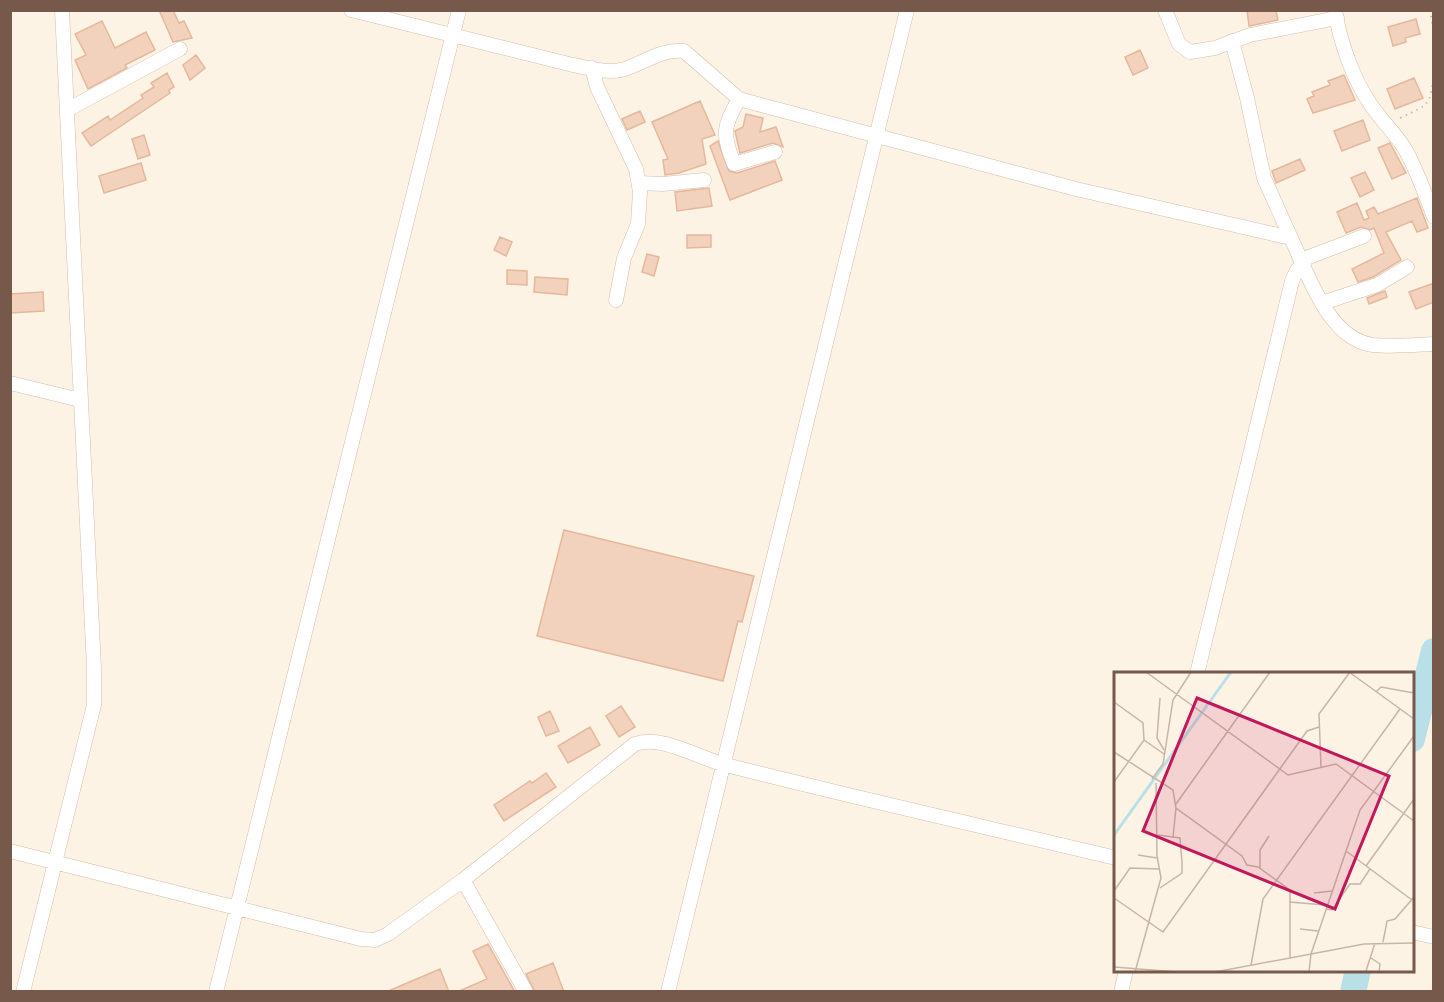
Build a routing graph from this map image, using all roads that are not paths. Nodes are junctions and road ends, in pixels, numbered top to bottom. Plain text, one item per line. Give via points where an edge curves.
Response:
1 (62, 10) edge
2 (351, 10) edge
3 (459, 10) edge
4 (907, 10) edge
5 (1165, 10) edge
6 (1336, 14) edge
7 (452, 34) junction
8 (1232, 41) junction
9 (180, 49) dead end
10 (592, 68) junction
11 (739, 99) junction
12 (67, 110) junction
13 (876, 137) junction
14 (775, 152) dead end
15 (704, 180) dead end
16 (639, 183) junction
17 (1434, 217) edge
18 (1364, 236) dead end
19 (1290, 238) junction
20 (1303, 262) junction
21 (1407, 267) dead end
22 (616, 300) dead end
23 (1322, 303) junction
24 (1434, 344) edge
25 (10, 383) edge
26 (80, 400) junction
27 (1197, 672) edge
28 (723, 765) junction
29 (10, 851) edge
30 (1114, 858) edge
31 (55, 863) junction
32 (463, 880) junction
33 (237, 909) junction
34 (1414, 932) edge
35 (1434, 937) edge
36 (1126, 972) edge
37 (23, 992) edge
38 (216, 992) edge
39 (526, 992) edge
40 (668, 992) edge
41 (1121, 992) edge

1 - 12 street
2 - 7 street
3 - 7 street
4 - 13 street
5 - 8 street via 1179,44 1190,52
6 - 8 street
6 - 17 street via 1359,85 1408,156
7 - 10 street
7 - 33 street
8 - 19 street via 1264,178
9 - 12 street
10 - 11 street via 625,69 658,54 684,51
10 - 16 street
11 - 13 street
11 - 14 street via 725,127 734,164
12 - 26 street
13 - 19 street via 1076,189
13 - 28 street
15 - 16 street
16 - 22 street via 638,224 624,258
18 - 20 street
19 - 20 street
20 - 23 street
20 - 27 street via 1292,280
21 - 23 street via 1377,285
23 - 24 street via 1338,327 1360,342
25 - 26 street
26 - 31 street via 94,705
28 - 30 street
28 - 32 street via 655,741 635,744
28 - 40 street
29 - 31 street
31 - 33 street
31 - 37 street
32 - 33 street via 375,940
32 - 39 street
33 - 38 street
34 - 35 street
36 - 41 street

